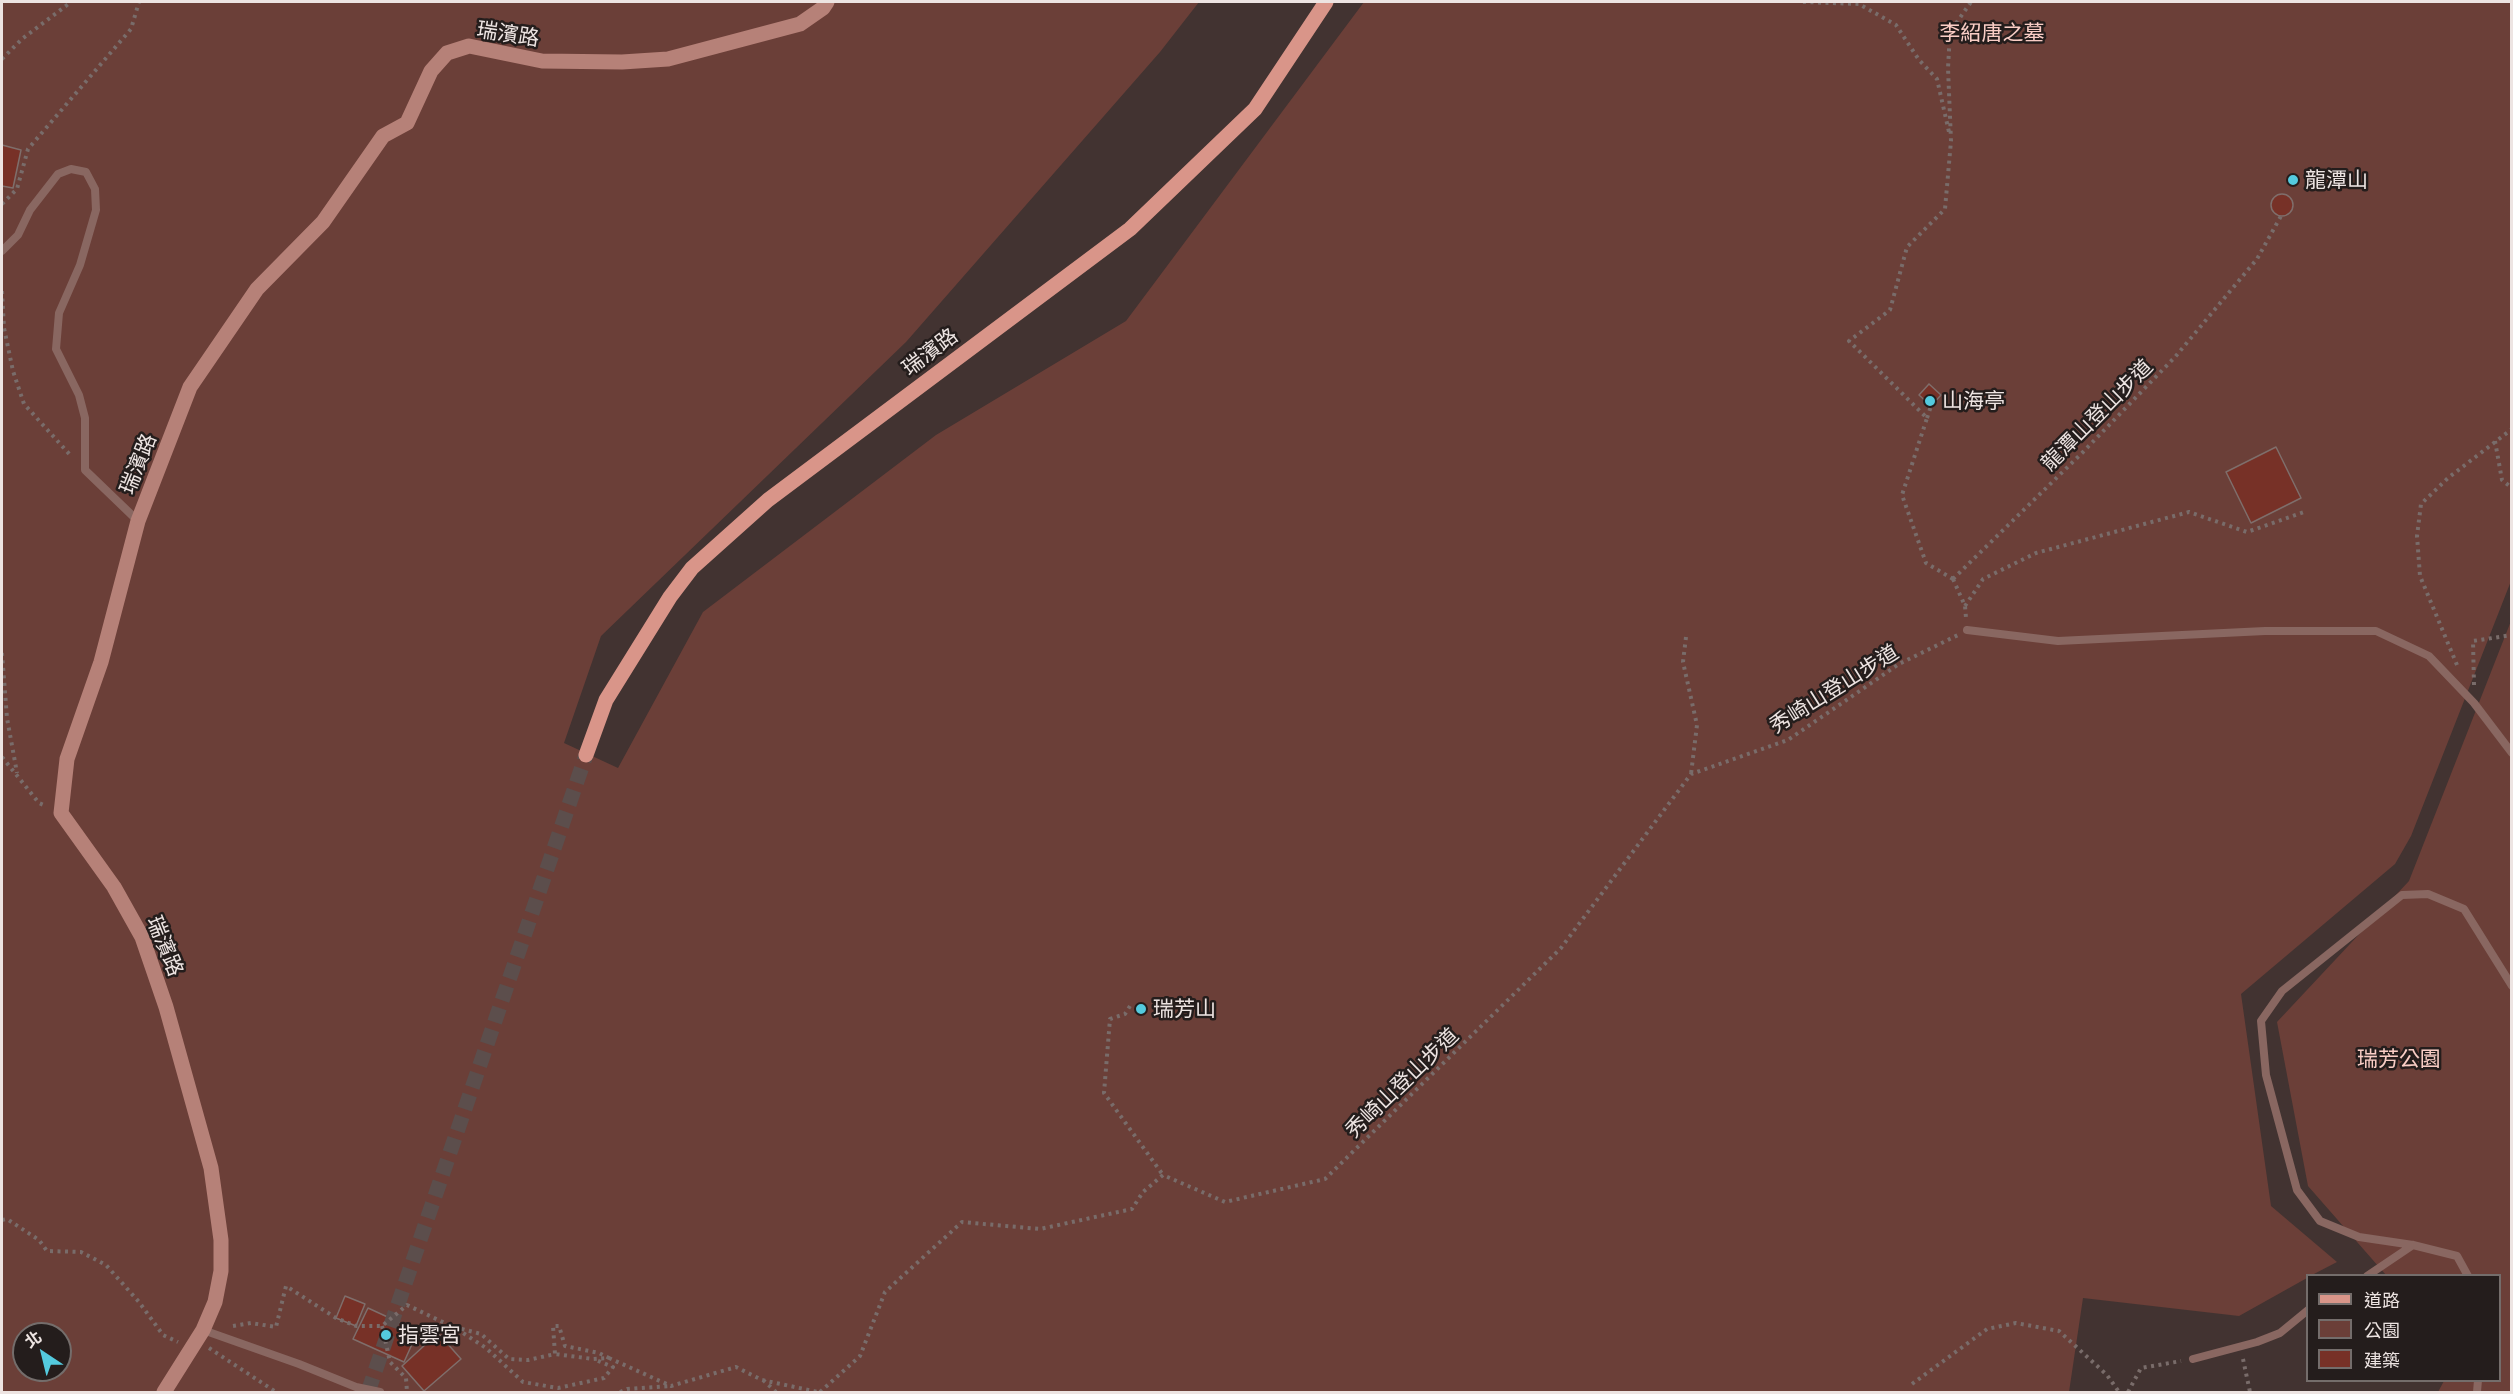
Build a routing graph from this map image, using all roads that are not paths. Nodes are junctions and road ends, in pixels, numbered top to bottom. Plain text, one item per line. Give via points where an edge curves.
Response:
1 (827, 2) edge
2 (1326, 2) edge
3 (2, 251) edge
4 (138, 521) junction
5 (1967, 630) road end
6 (2511, 753) edge
7 (586, 755) tunnel mouth
8 (2511, 986) edge
9 (2413, 1245) junction
10 (2369, 1274) edge
11 (2467, 1274) edge
12 (2306, 1311) edge
13 (196, 1340) junction
14 (2193, 1359) road end
15 (164, 1392) edge
16 (380, 1392) edge

1 - 4 street, 瑞濱路 via 800,24 668,59 542,61 469,46 447,53 431,71 407,123 383,136 323,222 257,289 190,387
2 - 7 main road, 瑞濱路 via 1255,109 1130,229 768,500 692,568 606,700
3 - 4 lane via 18,235 30,210 58,174 71,169 86,172 95,189 96,210 80,265 59,314 56,349 79,395 85,418 85,470
4 - 13 street, 瑞濱路 via 101,662 67,759 61,813 114,887 142,937 211,1168 221,1271 215,1302
5 - 6 lane via 2058,641 2265,631 2376,631 2429,656 2474,703
8 - 9 lane via 2464,909 2428,894 2402,895 2282,991 2261,1021 2266,1075 2297,1190 2320,1221 2359,1237
9 - 10 lane
9 - 11 lane via 2457,1256
12 - 14 lane via 2280,1333
13 - 15 street, 瑞濱路
13 - 16 lane via 299,1364

